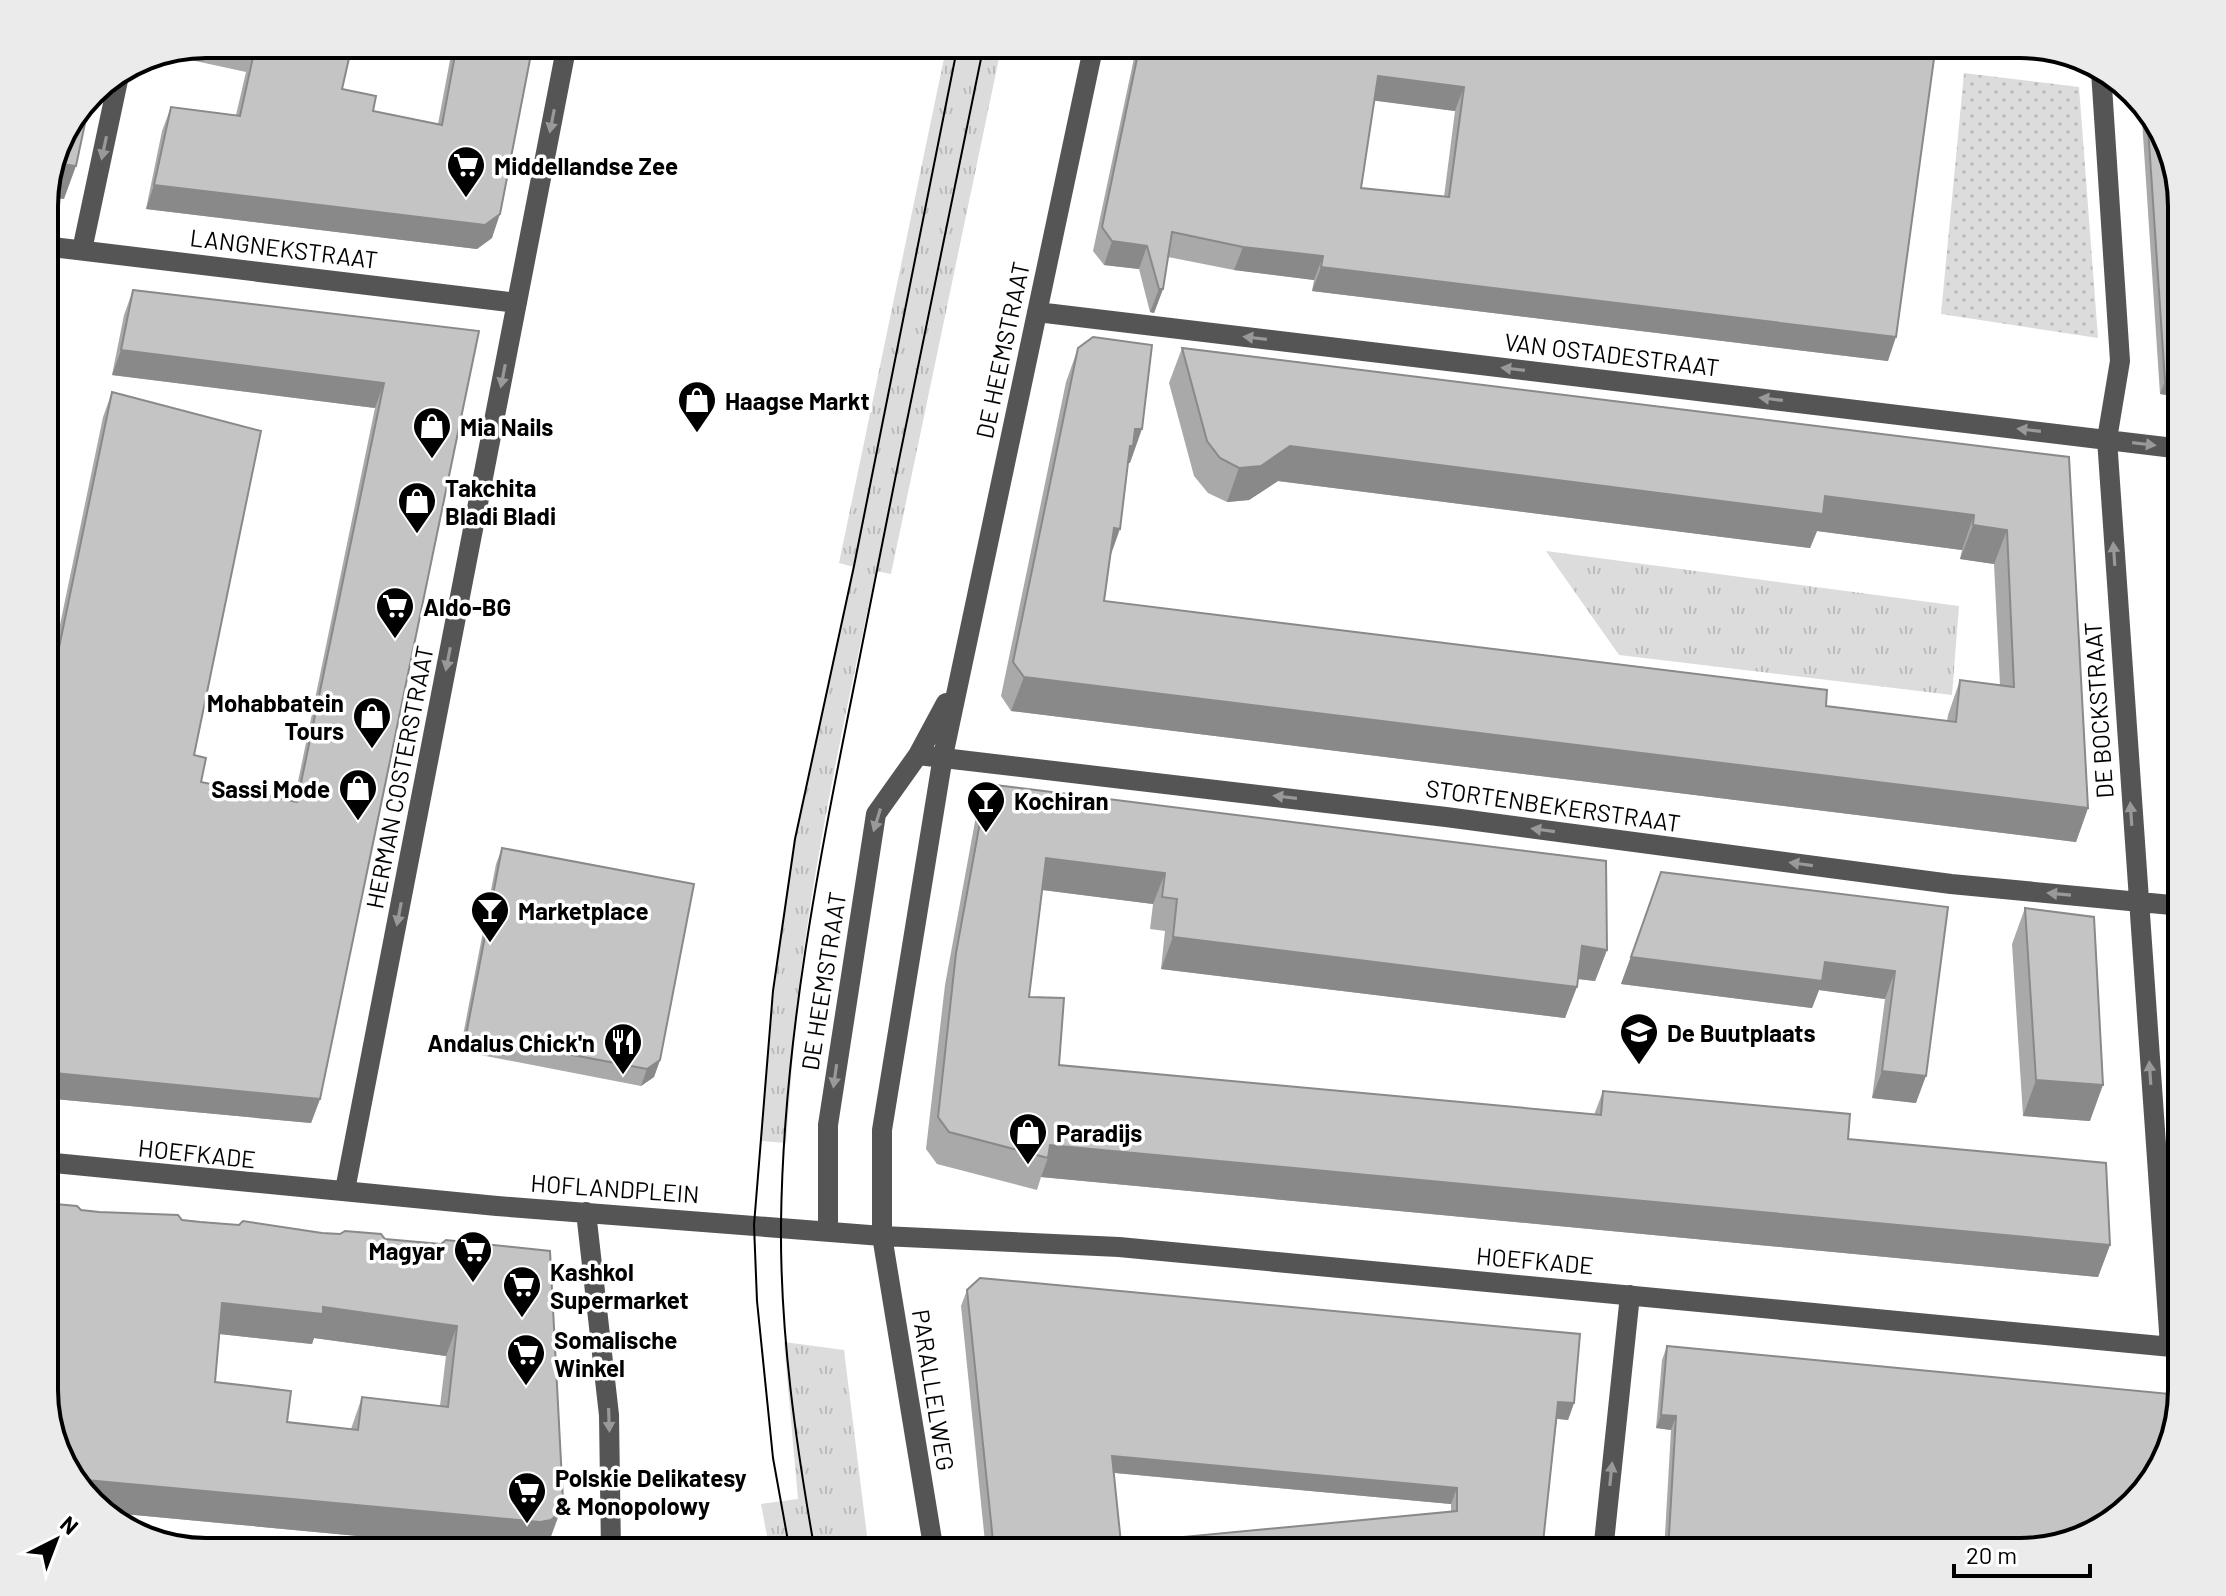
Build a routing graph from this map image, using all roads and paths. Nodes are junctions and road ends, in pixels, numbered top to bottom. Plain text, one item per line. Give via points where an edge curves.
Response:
1 (564, 58) edge
2 (1091, 58) edge
3 (2102, 83) edge
4 (116, 89) edge
5 (58, 247) edge
6 (82, 250) junction
7 (517, 303) junction
8 (1037, 312) junction
9 (2107, 439) junction
10 (2168, 447) edge
11 (961, 667) junction
12 (918, 755) junction
13 (943, 756) junction
14 (2137, 901) junction
15 (2168, 904) edge
16 (58, 1163) edge
17 (345, 1190) junction
18 (586, 1212) junction
19 (828, 1231) junction
20 (882, 1236) junction
21 (2168, 1256) edge
22 (1630, 1295) junction
23 (2168, 1346) edge
24 (611, 1538) edge
25 (932, 1538) edge
26 (1604, 1538) edge

1 -> 7 street, HERMAN COSTERSTRAAT
2 - 8 street, DE HEEMSTRAAT
3 - 9 street, DE BOCKSTRAAT via 2120,361
4 -> 6 street
5 - 6 street, LANGNEKSTRAAT
6 - 7 street, LANGNEKSTRAAT
7 -> 17 street, HERMAN COSTERSTRAAT
9 -> 8 street, VAN OSTADESTRAAT
8 - 11 street, DE HEEMSTRAAT
9 -> 10 street, VAN OSTADESTRAAT
14 -> 9 street, DE BOCKSTRAAT
11 - 12 street, DE HEEMSTRAAT
11 - 13 street, DE HEEMSTRAAT
12 - 13 street, STORTENBEKERSTRAAT
12 -> 19 street, DE HEEMSTRAAT via 876,814 828,1125
14 -> 13 street, STORTENBEKERSTRAAT via 1951,884
13 - 20 street, DE HEEMSTRAAT via 882,1130
14 - 15 street, STORTENBEKERSTRAAT
21 -> 14 street, DE BOCKSTRAAT
16 - 17 street, HOEFKADE
17 - 18 street, HOFLANDPLEIN
18 - 19 street, HOFLANDPLEIN
18 -> 24 street via 609,1415
19 - 20 street, HOFLANDPLEIN
20 - 22 street, HOEFKADE via 1119,1247
20 - 25 street, PARALLELWEG
22 - 23 street, HOEFKADE
26 -> 22 street

